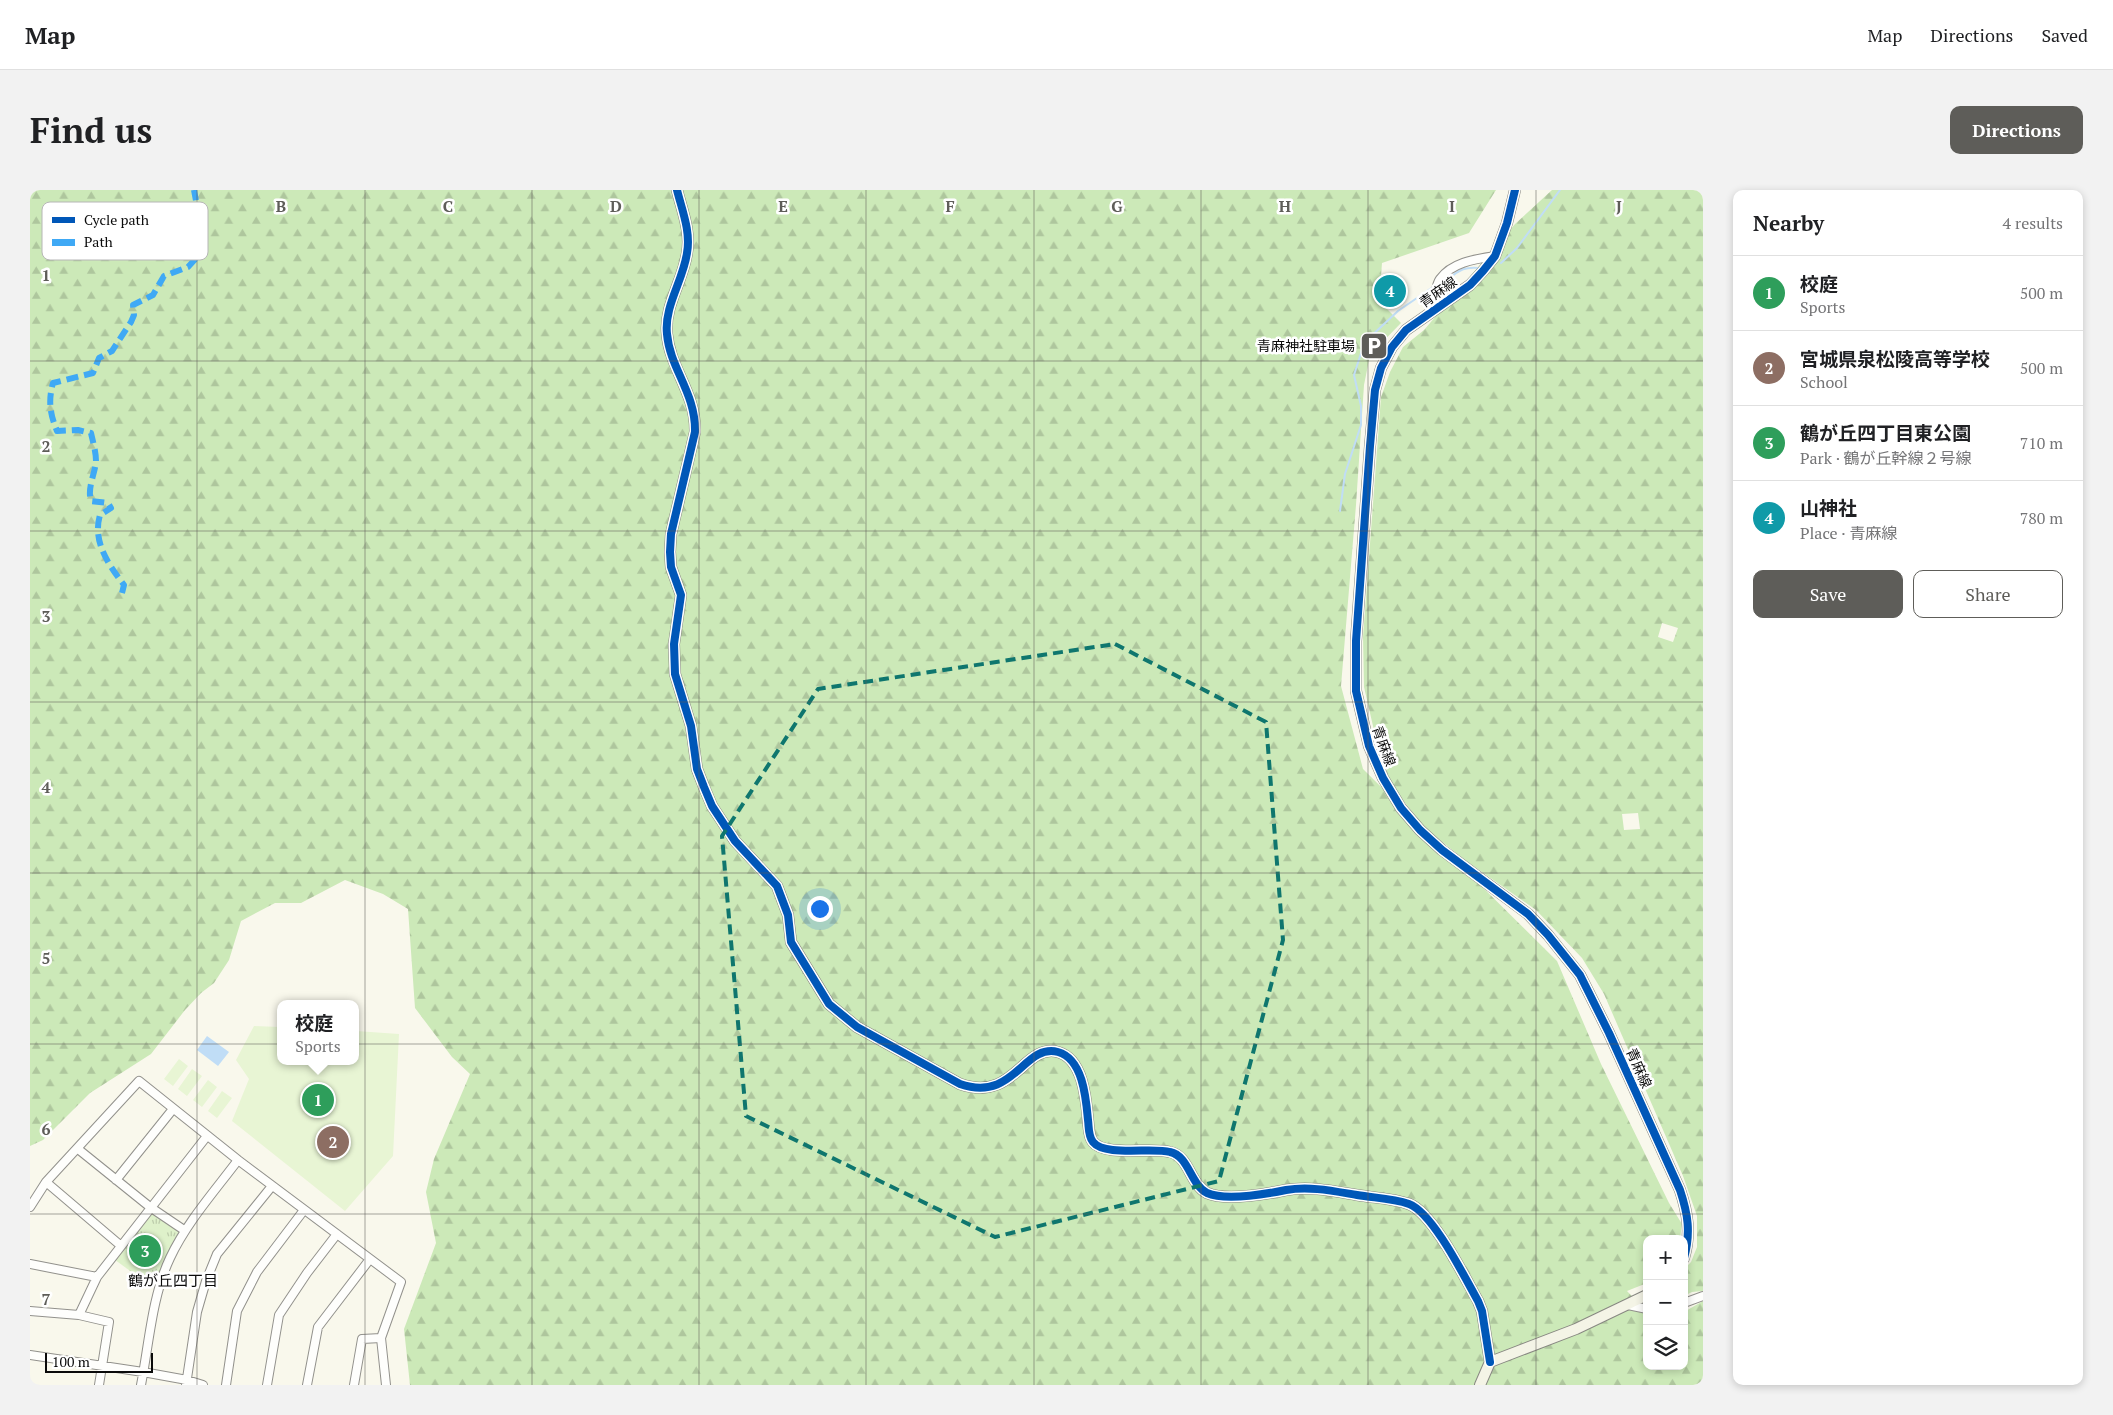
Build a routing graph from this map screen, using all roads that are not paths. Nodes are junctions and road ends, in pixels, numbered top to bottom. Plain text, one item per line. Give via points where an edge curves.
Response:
1 (677, 190) edge
2 (1516, 190) edge
3 (1495, 256) junction
4 (1433, 310) junction
5 (173, 1109) junction
6 (207, 1136) junction
7 (78, 1149) junction
8 (238, 1160) junction
9 (116, 1180) junction
10 (46, 1182) junction
11 (272, 1186) junction
12 (30, 1207) edge
13 (150, 1207) junction
14 (304, 1210) junction
15 (184, 1230) junction
16 (337, 1234) junction
17 (1688, 1237) edge
18 (120, 1245) junction
19 (370, 1260) junction
20 (30, 1264) edge
21 (96, 1277) junction
22 (1703, 1296) edge
23 (1643, 1297) edge
24 (1688, 1302) edge
25 (1628, 1305) junction
26 (1643, 1308) edge
27 (30, 1311) edge
28 (79, 1315) junction
29 (381, 1338) junction
30 (30, 1355) edge
31 (1490, 1362) junction
32 (102, 1365) junction
33 (143, 1372) junction
34 (186, 1382) edge
35 (99, 1385) edge
36 (141, 1385) edge
37 (203, 1385) edge
38 (226, 1385) edge
39 (266, 1385) edge
40 (307, 1385) edge
41 (354, 1385) edge
42 (386, 1385) edge
43 (1480, 1385) edge

1 - 31 street via 686,226 688,252 669,310 666,334 693,406 695,432 671,534 671,567 681,595 674,644 675,674 691,726 697,769 712,806 735,841 777,886 788,915 791,942 829,1004 857,1027 970,1088 997,1085 1015,1075 1037,1055 1054,1051 1063,1054 1076,1068 1082,1084 1093,1143 1118,1150 1173,1152 1182,1158 1198,1186 1208,1194 1242,1196 1300,1188 1411,1204 1428,1218 1478,1301
2 - 3 street, 青麻線
3 - 4 street, 青麻線 via 1470,285
3 - 4 street via 1465,262 1451,269 1440,279
4 - 17 street, 青麻線 via 1406,330 1392,347 1381,368 1375,390 1356,641 1356,691 1369,746 1401,808 1420,830 1528,914 1580,974 1680,1190 1690,1227
5 - 6 street
5 - 7 street via 138,1081
5 - 9 street
6 - 8 street
6 - 13 street
7 - 9 street
7 - 10 street
8 - 11 street
8 - 15 street
9 - 13 street
10 - 12 street
10 - 18 street
11 - 14 street
11 - 34 street via 217,1254 197,1312
13 - 15 street
13 - 18 street
14 - 16 street
14 - 38 street via 257,1272 237,1311
15 - 33 street via 169,1260 153,1312
16 - 19 street
16 - 39 street via 279,1315
18 - 21 street
19 - 29 street via 400,1282
19 - 40 street via 318,1327
20 - 21 street
21 - 28 street
22 - 24 street
23 - 25 street
25 - 26 street
25 - 31 street
27 - 28 street
28 - 32 street via 109,1322
29 - 41 street via 362,1339
29 - 42 street
30 - 32 street
31 - 43 street
32 - 33 street
32 - 35 street
33 - 34 street
33 - 36 street
34 - 37 street

